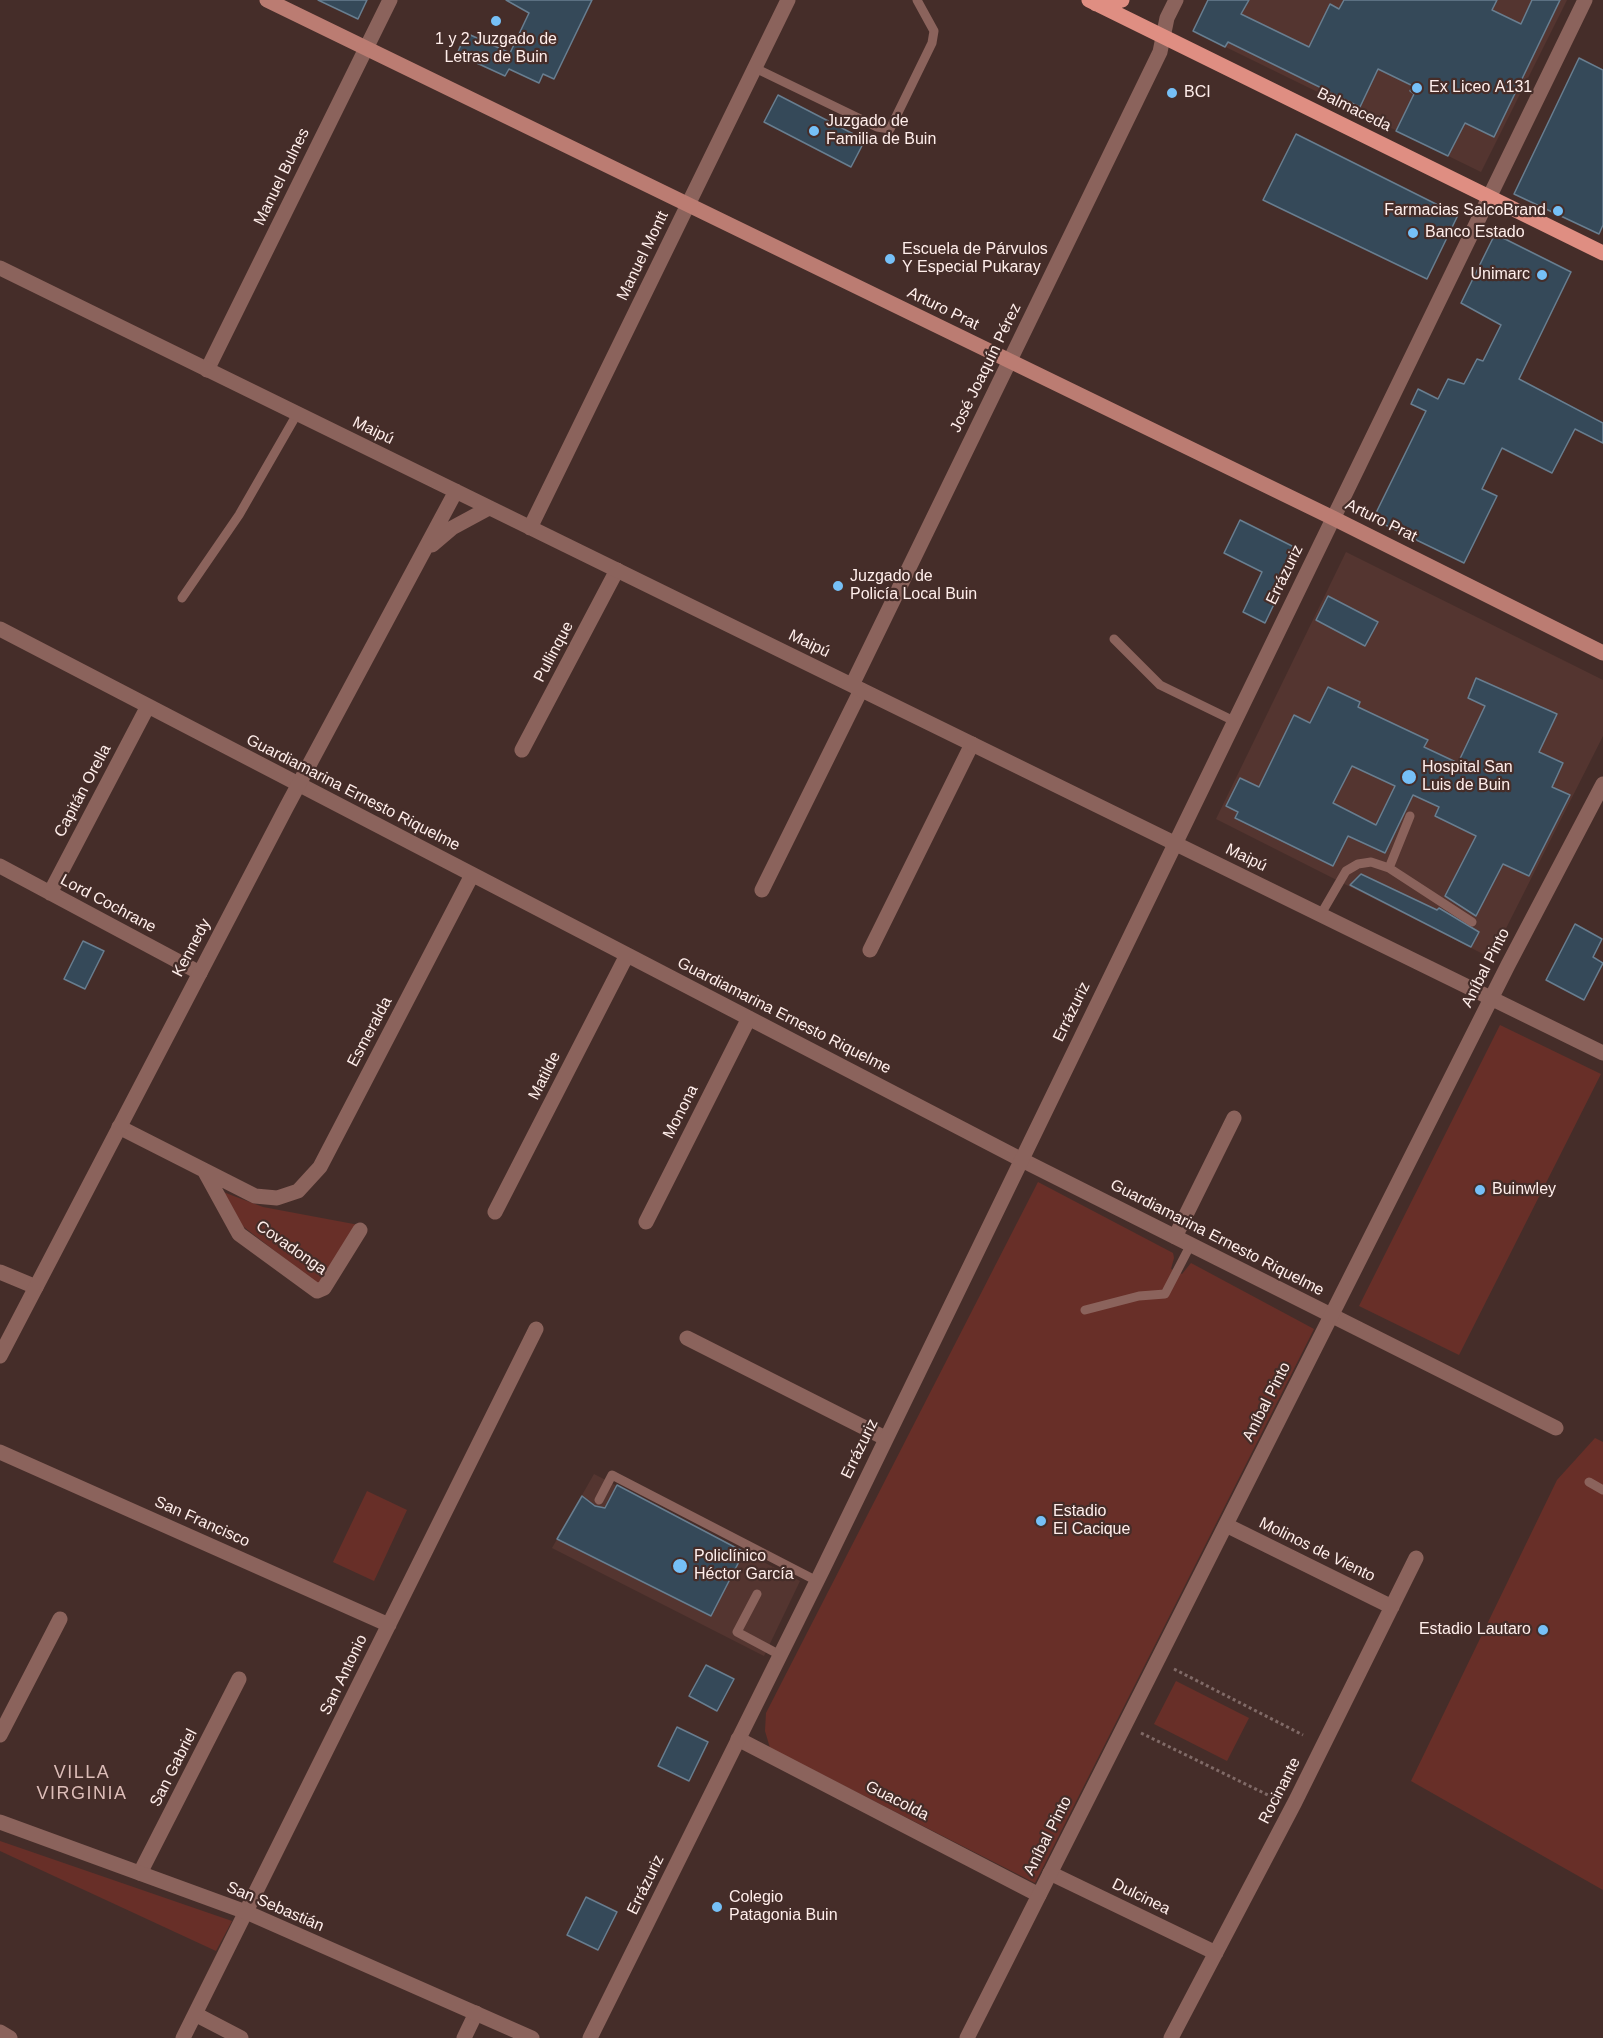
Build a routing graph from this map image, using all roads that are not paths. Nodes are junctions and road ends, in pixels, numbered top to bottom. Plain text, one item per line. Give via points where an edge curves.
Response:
1 (267, 0) edge
2 (390, 0) edge
3 (788, 0) edge
4 (917, 0) edge
5 (1122, 0) edge
6 (1176, 0) edge
7 (1584, 0) edge
8 (1092, 2) edge
9 (1163, 36) junction
10 (367, 46) junction
11 (755, 68) junction
12 (1489, 197) junction
13 (688, 204) junction
14 (1603, 253) edge
15 (0, 268) edge
16 (1009, 362) junction
17 (207, 370) junction
18 (297, 414) junction
19 (456, 491) junction
20 (489, 508) junction
21 (1333, 518) junction
22 (530, 528) junction
23 (421, 559) junction
24 (617, 570) junction
25 (182, 598) dead end
26 (0, 631) edge
27 (1114, 639) dead end
28 (1603, 652) edge
29 (857, 688) junction
30 (148, 706) junction
31 (1234, 721) junction
32 (972, 744) junction
33 (522, 750) dead end
34 (1603, 784) edge
35 (299, 785) junction
36 (1410, 816) dead end
37 (1175, 843) junction
38 (0, 866) edge
39 (1389, 868) junction
40 (472, 875) junction
41 (762, 890) dead end
42 (50, 893) junction
43 (1321, 914) junction
44 (1472, 922) dead end
45 (870, 950) dead end
46 (627, 955) junction
47 (200, 973) junction
48 (1491, 998) junction
49 (749, 1018) junction
50 (1603, 1053) edge
51 (1234, 1118) dead end
52 (119, 1127) junction
53 (1020, 1159) junction
54 (205, 1172) junction
55 (288, 1195) joint
56 (495, 1212) dead end
57 (646, 1222) dead end
58 (360, 1230) dead end
59 (1175, 1237) junction
60 (1191, 1244) junction
61 (0, 1272) edge
62 (36, 1287) junction
63 (1085, 1310) dead end
64 (1331, 1315) junction
65 (536, 1329) dead end
66 (687, 1338) dead end
67 (0, 1356) edge
68 (1556, 1428) dead end
69 (885, 1438) junction
70 (0, 1452) edge
71 (1589, 1482) dead end
72 (1603, 1490) edge
73 (599, 1500) dead end
74 (1226, 1525) junction
75 (1416, 1558) dead end
76 (817, 1581) junction
77 (757, 1593) dead end
78 (1392, 1607) junction
79 (60, 1619) dead end
80 (389, 1625) junction
81 (780, 1654) junction
82 (239, 1679) dead end
83 (0, 1735) edge
84 (738, 1739) junction
85 (0, 1822) edge
86 (140, 1873) junction
87 (1050, 1873) junction
88 (1039, 1895) junction
89 (246, 1912) junction
90 (1216, 1953) junction
91 (476, 2013) junction
92 (195, 2014) junction
93 (0, 2032) edge
94 (10, 2038) edge
95 (183, 2038) edge
96 (241, 2038) edge
97 (464, 2038) edge
98 (532, 2038) edge
99 (591, 2038) edge
100 (967, 2038) edge
101 (1171, 2038) edge

1 - 10 main road, Arturo Prat
2 - 10 street, Manuel Bulnes
3 - 11 street, Manuel Montt
4 - 11 lane via 934,31 932,43 890,129 877,127
5 - 8 main road
6 - 9 street, José Joaquín Pérez
7 - 12 street, Errázuriz
8 - 9 main road, Balmaceda
9 - 12 main road, Balmaceda
9 - 16 street, José Joaquín Pérez via 1160,52
10 - 13 main road, Arturo Prat
10 - 17 street, Manuel Bulnes
11 - 13 street, Manuel Montt
12 - 14 main road, Balmaceda
12 - 21 street, Errázuriz
13 - 16 main road, Arturo Prat
13 - 22 street, Manuel Montt
15 - 17 street, Maipú
16 - 21 main road, Arturo Prat
16 - 29 street, José Joaquín Pérez
17 - 18 street, Maipú
18 - 19 street, Maipú
18 - 25 lane via 239,515
19 - 20 street, Maipú
19 - 23 street, Kennedy
20 - 22 street, Maipú
20 - 23 street, Kennedy via 452,528
21 - 28 main road, Arturo Prat
21 - 31 street, Errázuriz
22 - 24 street, Maipú
23 - 35 street, Kennedy
24 - 29 street, Maipú
24 - 33 street, Pullinque
26 - 30 street, Guardiamarina Ernesto Riquelme
27 - 31 lane via 1160,685
29 - 32 street, Maipú
29 - 41 street, José Joaquín Pérez
30 - 35 street, Guardiamarina Ernesto Riquelme
30 - 42 street, Capitán Orella
31 - 37 street, Errázuriz
32 - 37 street, Maipú
32 - 45 street
34 - 48 street, Aníbal Pinto
35 - 40 street, Guardiamarina Ernesto Riquelme
35 - 47 street, Kennedy
36 - 39 lane
37 - 43 street, Maipú
37 - 53 street, Errázuriz
38 - 42 street, Lord Cochrane
39 - 43 lane via 1371,862 1352,867 1337,884
39 - 44 lane
40 - 46 street, Guardiamarina Ernesto Riquelme
40 - 55 street, Esmeralda via 320,1167 307,1184
42 - 47 street, Lord Cochrane
43 - 48 street, Maipú
46 - 49 street, Guardiamarina Ernesto Riquelme
46 - 56 street, Matilde
47 - 52 street, Kennedy
48 - 50 street, Maipú
48 - 64 street, Aníbal Pinto
49 - 53 street, Guardiamarina Ernesto Riquelme
49 - 57 street, Monona
51 - 59 street
52 - 54 street, Covadonga
52 - 62 street, Kennedy
53 - 59 street, Guardiamarina Ernesto Riquelme
53 - 69 street, Errázuriz
54 - 55 street, Covadonga via 255,1196
54 - 58 street, Covadonga via 239,1234 317,1291 324,1288
59 - 60 street, Guardiamarina Ernesto Riquelme
60 - 63 lane via 1165,1294 1131,1297
60 - 64 street, Guardiamarina Ernesto Riquelme
61 - 62 street
62 - 67 street, Kennedy
64 - 68 street, Guardiamarina Ernesto Riquelme
64 - 74 street, Aníbal Pinto
65 - 80 street, San Antonio
66 - 69 street
69 - 76 street, Errázuriz
70 - 80 street, San Francisco
71 - 72 lane
73 - 76 lane via 612,1475
74 - 78 street, Molinos de Viento
74 - 87 street, Aníbal Pinto
75 - 78 street, Rocinante
76 - 81 street, Errázuriz
77 - 81 lane via 737,1632
78 - 90 street, Rocinante
79 - 83 street
80 - 89 street, San Antonio
81 - 84 street, Errázuriz
82 - 86 street, San Gabriel
84 - 88 street, Guacolda
84 - 99 street, Errázuriz
85 - 86 street, San Sebastián
86 - 89 street, San Sebastián
87 - 88 street, Aníbal Pinto
87 - 90 street, Dulcinea
88 - 100 street, Aníbal Pinto
89 - 91 street, San Sebastián
89 - 92 street, San Antonio
90 - 101 street, Rocinante
91 - 97 street
91 - 98 street, San Sebastián
92 - 95 street, San Antonio
92 - 96 street
93 - 94 street

